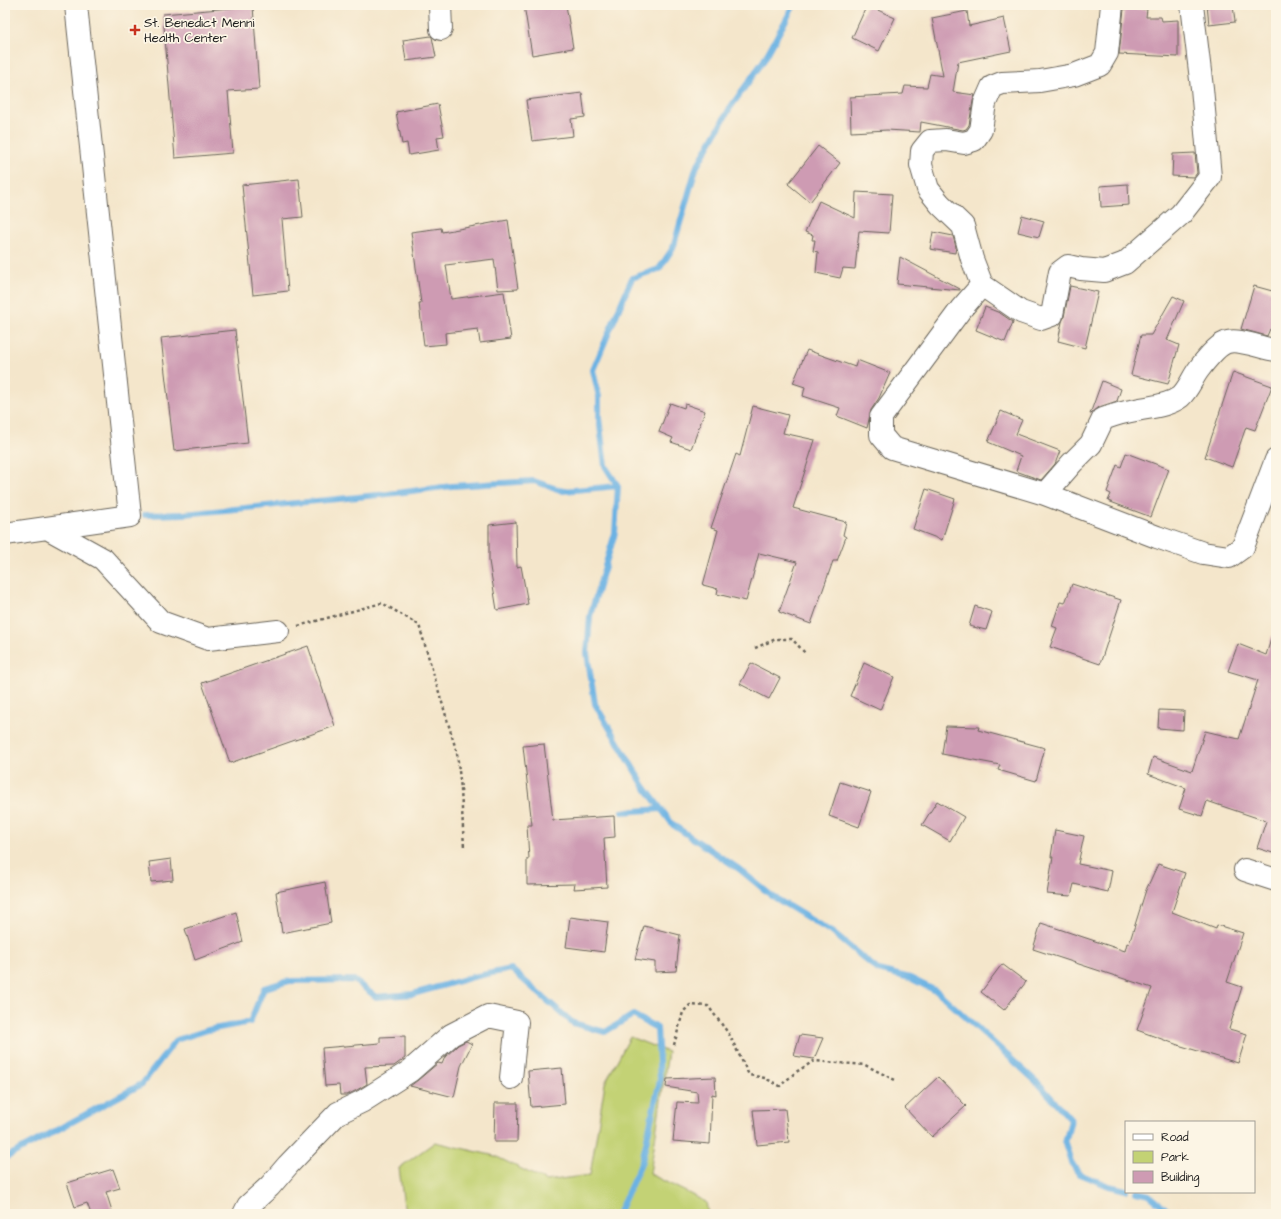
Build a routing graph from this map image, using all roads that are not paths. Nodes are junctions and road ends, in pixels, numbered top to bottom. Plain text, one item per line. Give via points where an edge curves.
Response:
1 (76, 5) edge
2 (440, 5) edge
3 (1112, 5) edge
4 (1192, 5) edge
5 (441, 29) dead end
6 (982, 285) junction
7 (1276, 350) edge
8 (1276, 460) edge
9 (1045, 494) junction
10 (47, 528) junction
11 (5, 534) edge
12 (278, 631) road end
13 (1245, 870) dead end
14 (1276, 880) edge
15 (511, 1078) dead end
16 (244, 1214) edge

1 - 10 street via 130,516
2 - 5 street
3 - 6 street via 1107,53 1100,65 1074,75 1040,81 1002,83 992,87 985,103 981,130 974,140 964,143 930,141 922,151 921,165 928,189 963,226
4 - 6 street via 1210,177 1181,214 1124,263 1104,271 1068,266 1060,272 1052,315 1042,319 1021,312
6 - 9 street via 961,309 881,417 881,435 892,448
7 - 9 street via 1239,341 1225,342 1199,369 1190,386 1180,397 1161,405 1115,414 1103,419 1091,444
8 - 9 street via 1243,548 1229,557 1203,553
10 - 11 street
10 - 12 street via 102,559 161,622 208,639
13 - 14 street
15 - 16 street via 517,1022 488,1016 451,1035 410,1071 363,1101 338,1113 248,1206

